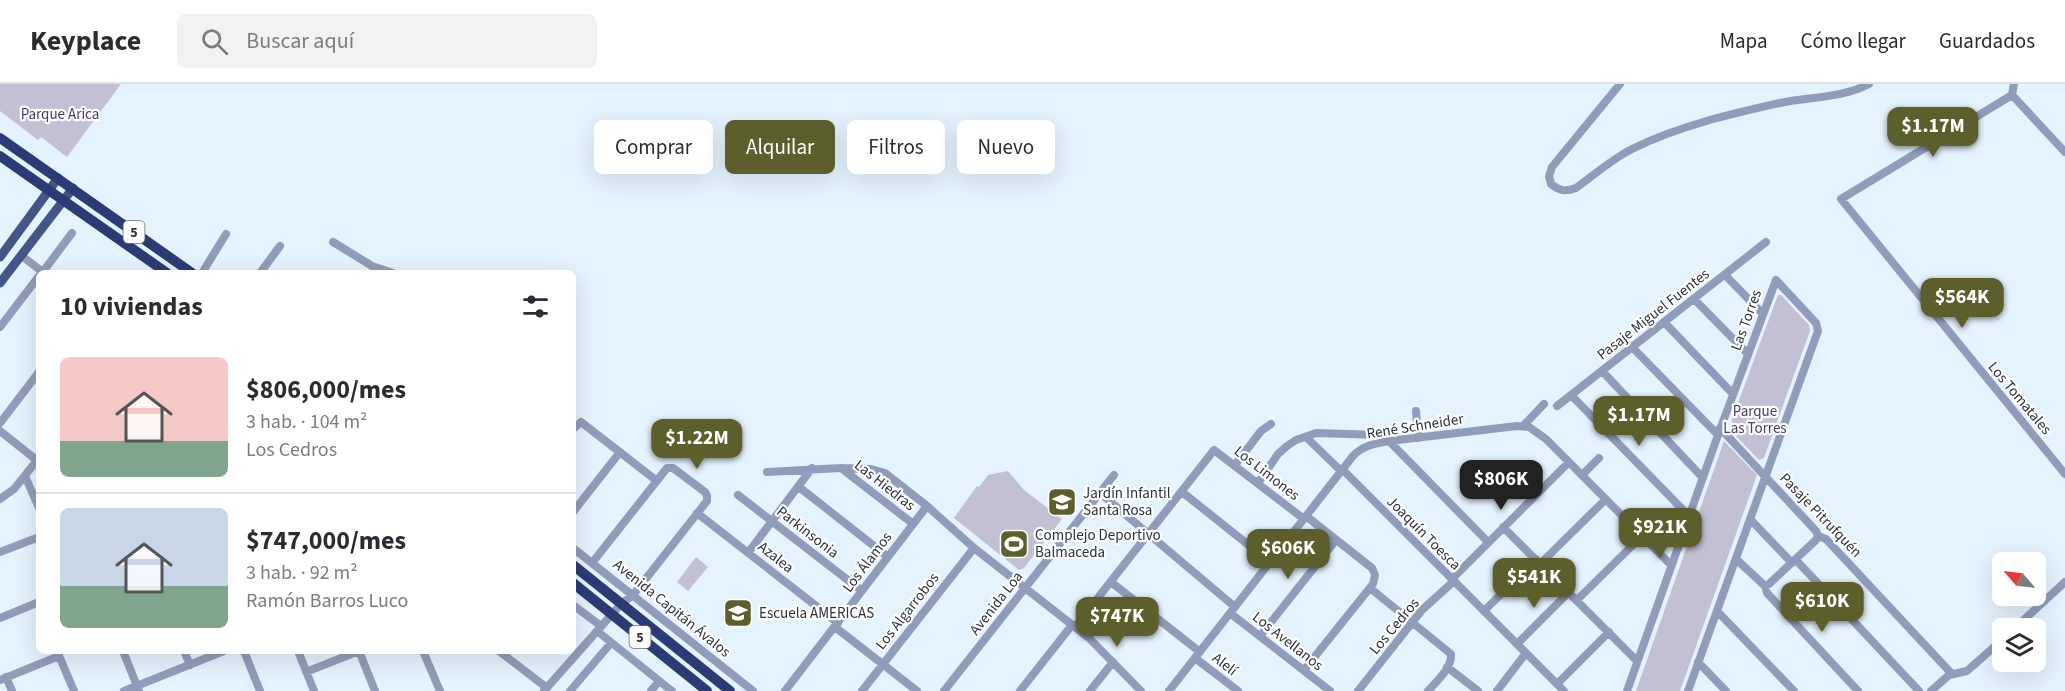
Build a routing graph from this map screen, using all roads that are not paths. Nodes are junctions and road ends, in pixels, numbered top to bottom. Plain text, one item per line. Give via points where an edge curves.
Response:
1 (1620, 84) edge
2 (1869, 84) edge
3 (2014, 84) edge
4 (2012, 95) junction
5 (0, 138) edge
6 (2065, 152) edge
7 (0, 156) edge
8 (58, 178) junction
9 (73, 188) junction
10 (49, 191) junction
11 (64, 201) junction
12 (72, 233) dead end
13 (226, 234) dead end
14 (333, 242) dead end
15 (1766, 242) dead end
16 (280, 246) dead end
17 (22, 255) junction
18 (0, 257) edge
19 (0, 263) edge
20 (39, 270) edge
21 (44, 270) edge
22 (163, 270) edge
23 (188, 270) edge
24 (204, 270) edge
25 (262, 270) edge
26 (384, 270) edge
27 (10, 271) junction
28 (1725, 275) junction
29 (36, 281) edge
30 (0, 283) edge
31 (1694, 298) junction
32 (1762, 314) junction
33 (1664, 322) junction
34 (0, 327) edge
35 (1632, 347) junction
36 (1748, 354) junction
37 (1602, 371) junction
38 (36, 376) edge
39 (1733, 394) junction
40 (1571, 395) junction
41 (1544, 404) dead end
42 (1557, 406) dead end
43 (1416, 411) dead end
44 (0, 423) edge
45 (1271, 424) dead end
46 (576, 426) edge
47 (1526, 426) junction
48 (0, 431) edge
49 (1719, 432) junction
50 (1306, 437) junction
51 (1418, 438) junction
52 (1389, 441) junction
53 (620, 452) junction
54 (36, 458) edge
55 (1599, 458) dead end
56 (36, 462) edge
57 (1569, 462) junction
58 (1235, 465) junction
59 (812, 468) junction
60 (841, 468) junction
61 (1341, 470) junction
62 (766, 472) dead end
63 (2065, 474) edge
64 (1114, 475) dead end
65 (1582, 475) junction
66 (25, 476) junction
67 (1766, 476) junction
68 (1702, 478) junction
69 (657, 481) junction
70 (1257, 483) junction
71 (799, 487) junction
72 (1182, 492) junction
73 (1100, 493) junction
74 (738, 495) dead end
75 (0, 499) edge
76 (1606, 499) junction
77 (36, 501) edge
78 (927, 506) junction
79 (576, 508) edge
80 (697, 513) junction
81 (1689, 516) junction
82 (1305, 517) junction
83 (1750, 519) junction
84 (772, 521) junction
85 (912, 523) junction
86 (1503, 527) junction
87 (1149, 533) junction
88 (1642, 536) junction
89 (1818, 536) junction
90 (36, 538) edge
91 (1336, 540) junction
92 (1488, 542) junction
93 (974, 548) junction
94 (576, 551) edge
95 (0, 552) edge
96 (748, 553) junction
97 (888, 557) junction
98 (1736, 559) junction
99 (1794, 561) junction
100 (1270, 562) junction
101 (1538, 562) junction
102 (592, 564) junction
103 (1671, 565) junction
104 (576, 567) edge
105 (1453, 580) junction
106 (1111, 582) junction
107 (2065, 582) edge
108 (576, 585) edge
109 (1765, 586) junction
110 (1025, 588) junction
111 (1370, 588) junction
112 (862, 591) junction
113 (1569, 592) junction
114 (633, 595) junction
115 (1577, 600) junction
116 (621, 604) junction
117 (36, 605) edge
118 (576, 608) edge
119 (1232, 610) junction
120 (1717, 611) junction
121 (1484, 612) junction
122 (611, 614) junction
123 (0, 618) edge
124 (2026, 618) edge
125 (1413, 622) junction
126 (836, 625) junction
127 (1074, 626) junction
128 (599, 628) junction
129 (1609, 632) junction
130 (1260, 636) junction
131 (611, 643) junction
132 (1517, 644) junction
133 (1992, 649) edge
134 (1526, 653) junction
135 (56, 654) edge
136 (58, 654) edge
137 (124, 654) edge
138 (185, 654) edge
139 (217, 654) edge
140 (245, 654) edge
141 (299, 654) edge
142 (351, 654) edge
143 (360, 654) edge
144 (424, 654) edge
145 (504, 654) edge
146 (1197, 655) junction
147 (1637, 661) junction
148 (1113, 662) junction
149 (1698, 662) junction
150 (883, 664) junction
151 (190, 665) junction
152 (1447, 668) junction
153 (1304, 670) junction
154 (306, 672) junction
155 (1951, 673) junction
156 (3, 679) edge
157 (659, 681) junction
158 (1557, 684) junction
159 (138, 688) edge
160 (545, 690) edge
161 (12, 691) edge
162 (74, 691) edge
163 (124, 691) edge
164 (259, 691) edge
165 (314, 691) edge
166 (375, 691) edge
167 (440, 691) edge
168 (570, 691) edge
169 (651, 691) edge
170 (672, 691) edge
171 (707, 691) edge
172 (730, 691) edge
173 (753, 691) edge
174 (785, 691) edge
175 (862, 691) edge
176 (917, 691) edge
177 (944, 691) edge
178 (1020, 691) edge
179 (1090, 691) edge
180 (1141, 691) edge
181 (1169, 691) edge
182 (1238, 691) edge
183 (1330, 691) edge
184 (1358, 691) edge
185 (1428, 691) edge
186 (1478, 691) edge
187 (1497, 691) edge
188 (1564, 691) edge
189 (1627, 691) edge
190 (1688, 691) edge
191 (1726, 691) edge
192 (1794, 691) edge
193 (1858, 691) edge
194 (1919, 691) edge
195 (1931, 691) edge

1 - 2 street via 1551,167 1551,184 1559,191 1576,188 1632,149 1695,124
3 - 4 street
4 - 6 street
4 - 63 street, Los Tomatales via 1840,199
5 - 8 highway, 5
7 - 10 highway, 5
8 - 9 highway, 5
8 - 10 main road
9 - 11 main road
9 - 23 highway, 5
10 - 11 highway, 5
10 - 18 main road
11 - 17 main road
11 - 22 highway, 5
12 - 21 street
13 - 24 street
14 - 26 street
15 - 28 street, Pasaje Miguel Fuentes
16 - 25 street
17 - 20 street
17 - 27 main road
19 - 27 main road
27 - 30 main road
28 - 31 street, Pasaje Miguel Fuentes
28 - 32 street
29 - 34 street
31 - 33 street, Pasaje Miguel Fuentes
31 - 36 street
32 - 36 street, Las Torres
32 - 67 street, Las Torres via 1776,280 1818,330
33 - 35 street, Pasaje Miguel Fuentes
33 - 39 street
35 - 37 street, Pasaje Miguel Fuentes
35 - 49 street, Pasaje Pitrufquén
36 - 39 street, Las Torres
37 - 40 street, Pasaje Miguel Fuentes
37 - 68 street
38 - 44 street
39 - 49 street, Las Torres
40 - 42 street, Pasaje Miguel Fuentes
40 - 81 street
41 - 47 street
43 - 51 street
45 - 58 street
46 - 53 street via 581,422
47 - 51 street, René Schneider
47 - 57 street via 1540,433
48 - 54 street
49 - 67 street, Pasaje Pitrufquén
49 - 68 street, Las Torres
50 - 52 street via 1316,433 1379,435
50 - 61 street, Joaquín Toesca
50 - 70 street via 1278,454
51 - 52 street, René Schneider
52 - 61 street, René Schneider via 1360,449
52 - 92 street
53 - 69 street
53 - 79 street
55 - 65 street
56 - 66 street
57 - 65 street
57 - 86 street, Los Cedros
58 - 70 street, Los Limones
58 - 72 street, Los Limones via 1214,450
59 - 60 street
59 - 62 street
59 - 71 street
60 - 78 street via 885,473
60 - 85 street, Las Hiedras
61 - 82 street, René Schneider
61 - 105 street, Joaquín Toesca
64 - 73 street, Avenida Loa
65 - 76 street
66 - 75 street
66 - 77 street
67 - 83 street, Las Torres
67 - 89 street, Pasaje Pitrufquén
68 - 81 street, Las Torres
69 - 80 street via 670,467 705,492 706,501
69 - 102 street
70 - 82 street, Los Limones
71 - 84 street
71 - 97 street
72 - 87 street
72 - 100 street
73 - 87 street, Los Avellanos
73 - 110 street, Avenida Loa
74 - 84 street, Parkinsonia
76 - 88 street
76 - 101 street
78 - 85 street, Los Álamos
78 - 93 street
80 - 96 street, Azalea
80 - 114 street
81 - 103 street, Las Torres
82 - 91 street, Los Limones
82 - 100 street, René Schneider
83 - 98 street, Las Torres
83 - 99 street
84 - 96 street
84 - 112 street, Parkinsonia
85 - 97 street, Los Álamos
86 - 92 street, Los Cedros
86 - 101 street
87 - 106 street
87 - 119 street, Los Avellanos
88 - 103 street
88 - 115 street
89 - 99 street
89 - 155 street, Pasaje Pitrufquén via 1826,539
90 - 95 street
91 - 111 street, Los Limones via 1372,568 1375,575
91 - 130 street
92 - 105 street, Los Cedros
93 - 110 street
93 - 150 street, Los Algarrobos
94 - 102 street, Avenida Capitán Ávalos
96 - 126 street, Azalea
97 - 112 street, Los Álamos
98 - 109 street
98 - 120 street, Las Torres
99 - 109 street
99 - 194 street
100 - 119 street, René Schneider
101 - 113 street
101 - 121 street
102 - 114 street, Avenida Capitán Ávalos
103 - 147 street, Las Torres
104 - 116 highway, Avenida Capitán Ávalos / 5
105 - 121 street, Joaquín Toesca
105 - 125 street, Los Cedros
106 - 127 street
106 - 146 street, Alelí
107 - 124 street
108 - 122 highway, 5
109 - 193 street via 1767,593
110 - 127 street
110 - 177 street, Avenida Loa
111 - 125 street
111 - 153 street
112 - 126 street, Los Álamos
113 - 115 street
113 - 132 street
114 - 116 street
114 - 173 street, Avenida Capitán Ávalos
115 - 129 street
116 - 122 street
116 - 172 highway, Avenida Capitán Ávalos / 5
117 - 123 street
118 - 128 street
119 - 130 street, Los Avellanos
119 - 146 street, René Schneider
120 - 149 street, Las Torres
120 - 192 street
121 - 132 street, Joaquín Toesca
122 - 128 street
122 - 171 highway, 5
125 - 152 street via 1447,649 1452,656
125 - 184 street, Los Cedros
126 - 150 street, Azalea
126 - 174 street, Los Álamos
127 - 148 street
127 - 178 street
128 - 131 street
128 - 160 street
129 - 147 street
129 - 158 street
130 - 153 street, Los Avellanos
131 - 157 street
131 - 168 street
132 - 134 street, Joaquín Toesca
133 - 155 street via 1967,671
134 - 158 street, Joaquín Toesca
134 - 187 street
135 - 156 street
136 - 162 street
137 - 159 street
138 - 151 street
139 - 151 street
140 - 164 street
141 - 154 street
142 - 154 street
143 - 166 street
144 - 167 street
145 - 160 street
146 - 181 street, René Schneider
146 - 182 street, Alelí
147 - 189 street, Las Torres
148 - 179 street
148 - 180 street
149 - 190 street, Las Torres
149 - 191 street
150 - 175 street, Los Algarrobos
150 - 176 street, Azalea
151 - 159 street
152 - 185 street
152 - 186 street
153 - 183 street, Los Avellanos
154 - 165 street
155 - 195 street
156 - 161 street
157 - 169 street
157 - 170 street
158 - 188 street, Joaquín Toesca
159 - 163 street

